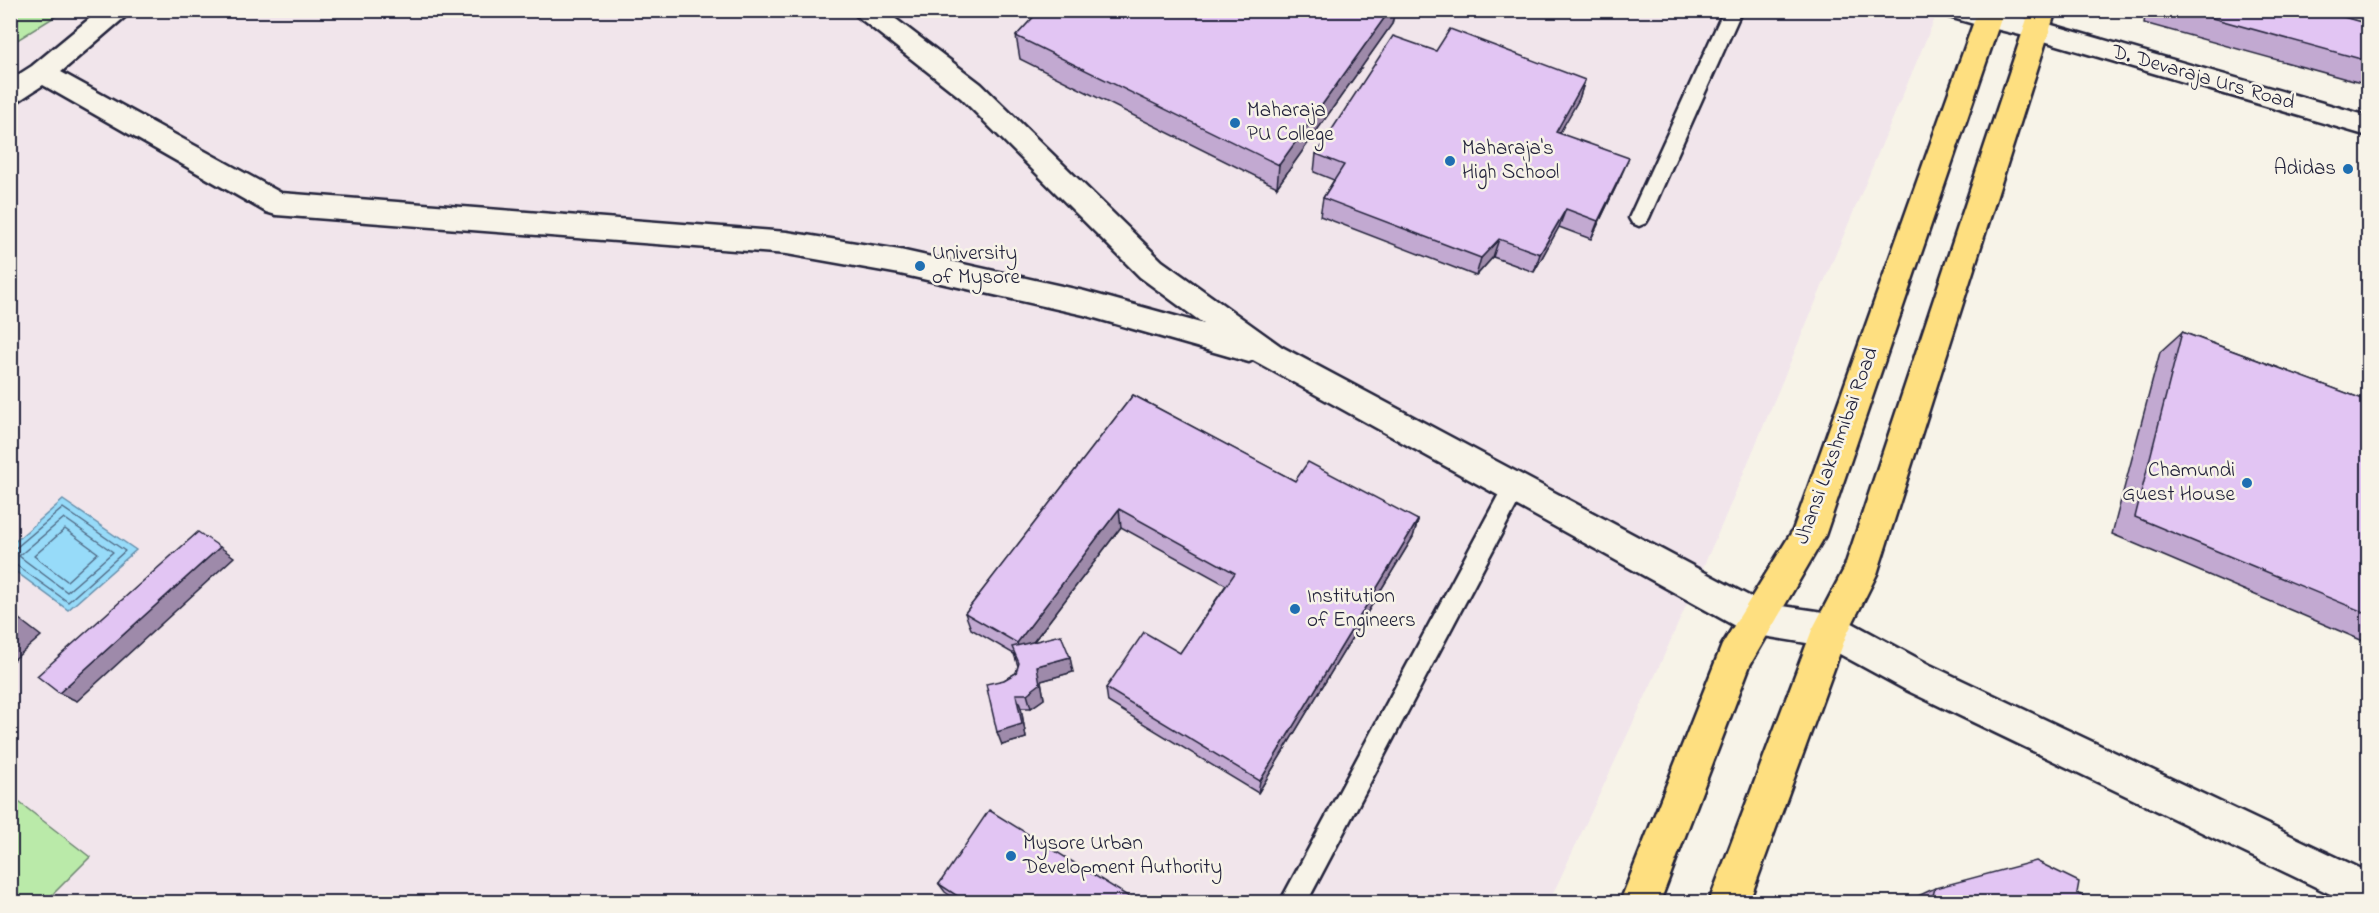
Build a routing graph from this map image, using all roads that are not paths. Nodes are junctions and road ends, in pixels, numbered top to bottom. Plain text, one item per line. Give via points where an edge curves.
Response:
1 (117, 10) edge
2 (866, 10) edge
3 (1733, 10) edge
4 (1955, 10) edge
5 (1989, 15) edge
6 (2040, 20) edge
7 (42, 73) junction
8 (10, 93) edge
9 (2368, 126) edge
10 (1639, 218) dead end
11 (1271, 356) junction
12 (1515, 486) junction
13 (1757, 619) junction
14 (1830, 630) junction
15 (2368, 892) edge
16 (1293, 903) edge
17 (1640, 903) edge
18 (1729, 903) edge

1 - 7 street
2 - 11 street via 971,91 1151,269
3 - 10 lane
4 - 5 street, D. Devaraja Urs Road
5 - 6 street, D. Devaraja Urs Road
5 - 13 main road, Jhansi Lakshmibai Road via 1808,536
6 - 9 street, D. Devaraja Urs Road
6 - 14 main road via 1860,573
7 - 8 street
7 - 11 street via 276,204 787,243 900,262 1072,301
11 - 12 street
12 - 13 street
12 - 16 lane
13 - 14 street
13 - 17 main road, Jhansi Lakshmibai Road via 1735,657
14 - 15 street via 1917,677
14 - 18 main road

